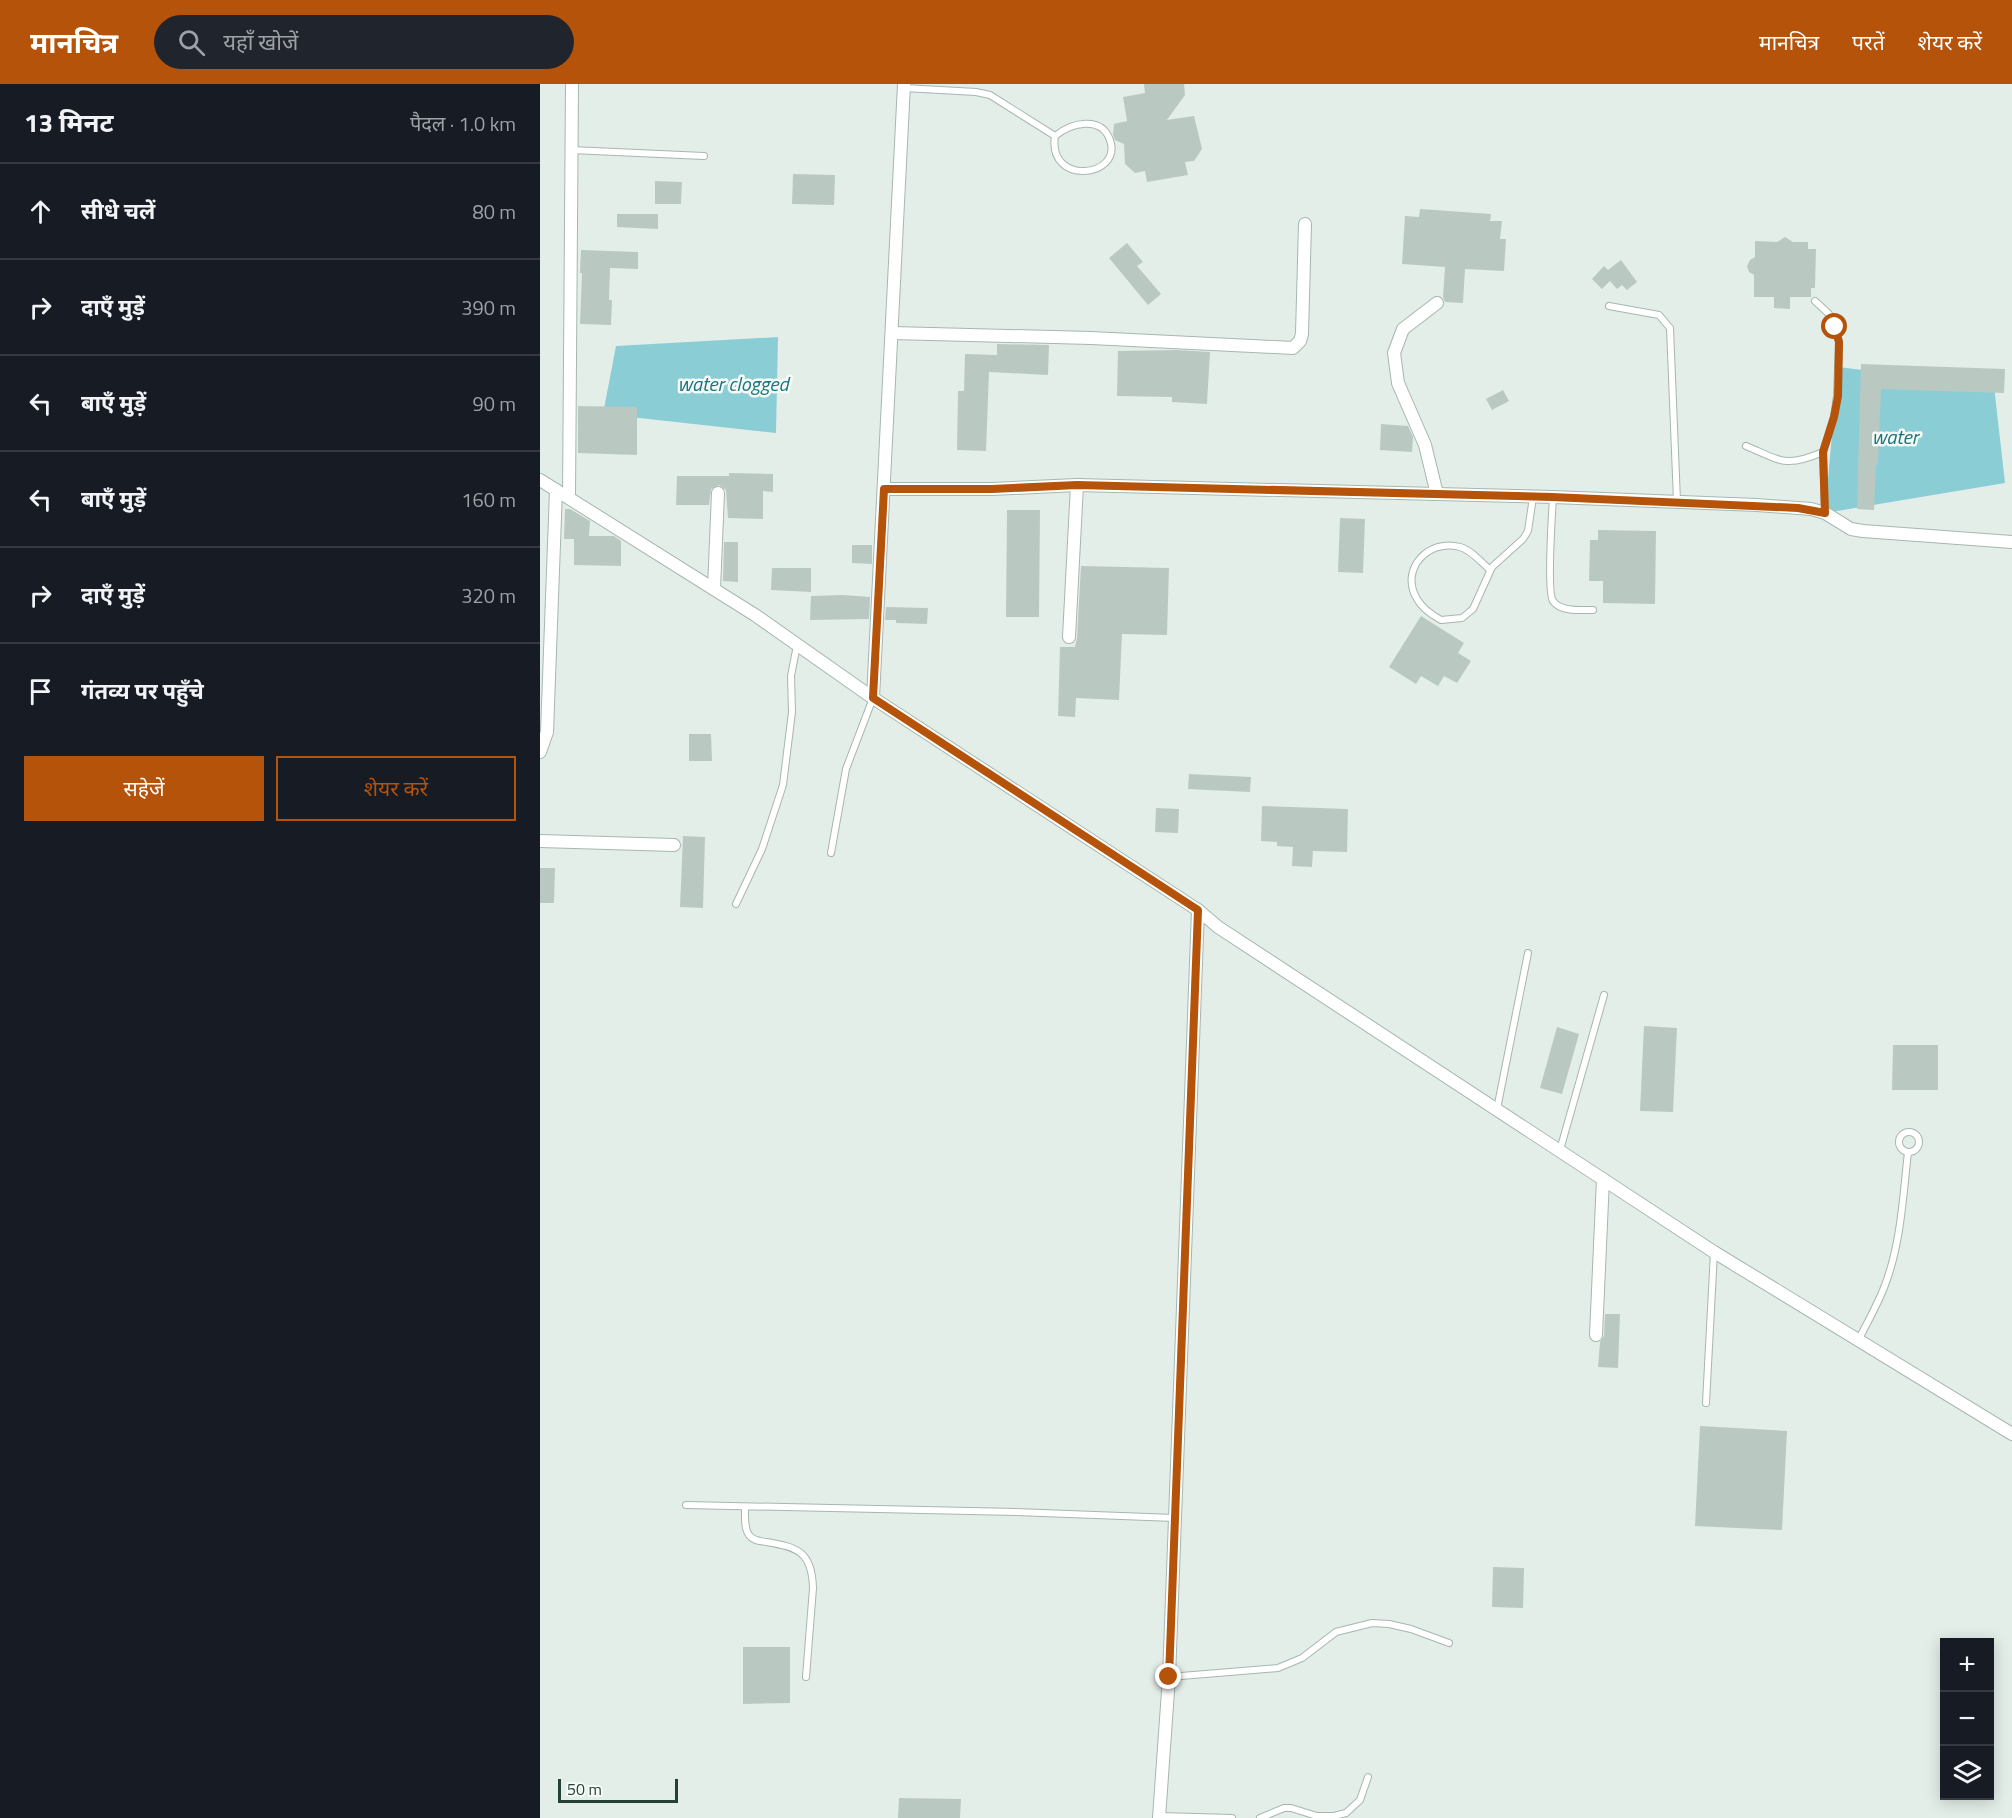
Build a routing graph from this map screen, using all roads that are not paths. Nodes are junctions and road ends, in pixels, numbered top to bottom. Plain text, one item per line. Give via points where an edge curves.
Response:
1 (572, 84) edge
2 (904, 86) edge
3 (1055, 136) junction
4 (571, 150) junction
5 (704, 156) dead end
6 (1305, 224) dead end
7 (1815, 301) dead end
8 (1437, 303) dead end
9 (1609, 306) dead end
10 (892, 333) junction
11 (1746, 446) dead end
12 (1823, 452) junction
13 (540, 480) edge
14 (1077, 485) junction
15 (884, 489) junction
16 (556, 490) junction
17 (718, 493) dead end
18 (1437, 494) junction
19 (1533, 497) junction
20 (1552, 497) junction
21 (569, 498) junction
22 (1677, 502) junction
23 (1825, 513) junction
24 (2012, 542) edge
25 (1490, 570) junction
26 (714, 590) junction
27 (1593, 610) dead end
28 (1069, 637) dead end
29 (797, 645) junction
30 (545, 660) edge
31 (873, 698) junction
32 (543, 732) edge
33 (540, 752) edge
34 (540, 841) edge
35 (674, 845) dead end
36 (831, 853) dead end
37 (735, 904) dead end
38 (1198, 910) junction
39 (1528, 953) dead end
40 (1604, 995) dead end
41 (1497, 1110) junction
42 (1560, 1151) junction
43 (1908, 1152) dead end
44 (1603, 1179) junction
45 (1714, 1252) junction
46 (1596, 1335) dead end
47 (1858, 1339) junction
48 (1706, 1403) dead end
49 (2012, 1434) edge
50 (686, 1506) dead end
51 (745, 1507) junction
52 (1174, 1518) junction
53 (1449, 1643) dead end
54 (806, 1677) dead end
55 (1169, 1677) junction
56 (1368, 1777) dead end
57 (1160, 1817) edge
58 (1232, 1818) edge
59 (1260, 1818) edge

1 - 4 street
2 - 3 lane via 990,95
2 - 10 street
3 - 3 lane via 1054,150 1068,169 1097,169 1108,161 1112,148 1107,133 1095,125 1075,124
4 - 5 lane
4 - 21 street
6 - 10 street via 1302,334 1293,348
7 - 12 lane via 1830,314 1839,342 1838,396
8 - 18 street via 1403,329 1394,352 1398,383 1425,445
9 - 22 lane via 1659,315 1670,328
10 - 15 street
11 - 12 lane via 1786,462
12 - 23 lane
13 - 16 street
14 - 15 street
14 - 18 street
14 - 28 street
15 - 31 street
16 - 21 street
16 - 30 street
17 - 26 street
18 - 19 street
19 - 20 street
19 - 25 lane via 1523,539
20 - 22 street
20 - 27 lane via 1553,602 1567,609
21 - 26 street
22 - 23 street
23 - 24 street via 1856,530
25 - 25 lane via 1473,609 1450,621 1441,620 1417,601 1410,578 1425,552 1443,546 1462,547
26 - 29 street
29 - 31 street
29 - 37 lane via 783,785 762,849
30 - 32 street
31 - 36 lane via 846,769
31 - 38 street
32 - 33 street
34 - 35 street
38 - 41 street via 1218,927
38 - 52 street
39 - 41 lane
40 - 42 lane
41 - 42 street
42 - 44 street
43 - 47 lane via 1903,1205 1890,1270
44 - 45 street
44 - 46 street
45 - 47 street
45 - 48 lane
47 - 49 street
50 - 51 lane
51 - 52 lane
51 - 54 lane via 746,1527 756,1541 785,1545 802,1552 810,1562 813,1588
52 - 55 street
53 - 55 lane via 1411,1629 1372,1623 1336,1632 1302,1658 1278,1668
55 - 57 street
56 - 59 lane via 1360,1800 1346,1813 1317,1816 1284,1808
57 - 58 lane

